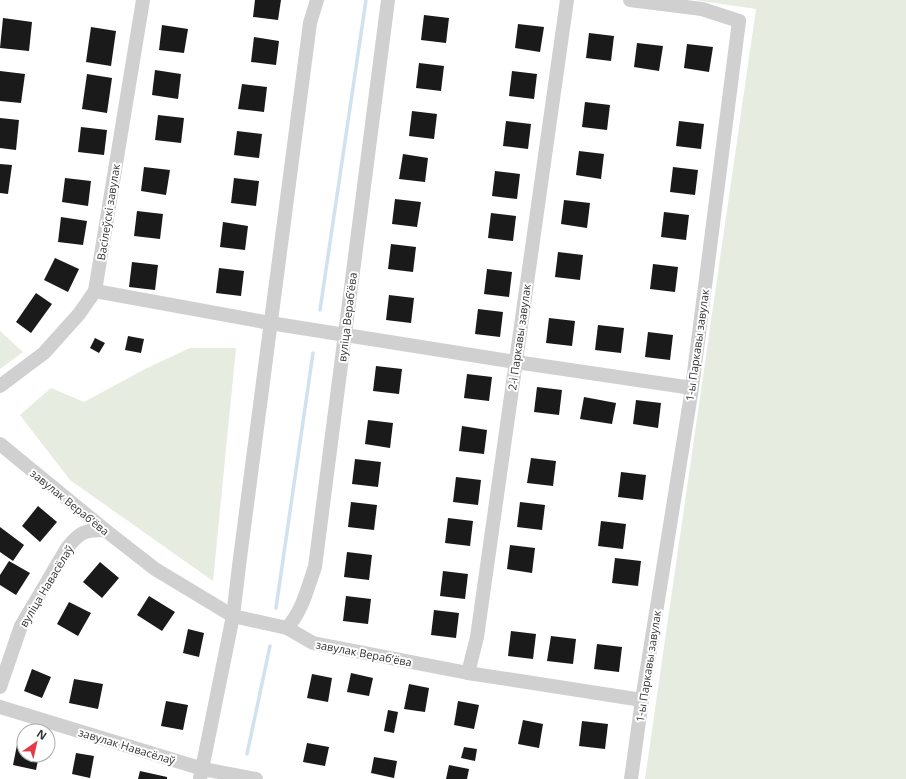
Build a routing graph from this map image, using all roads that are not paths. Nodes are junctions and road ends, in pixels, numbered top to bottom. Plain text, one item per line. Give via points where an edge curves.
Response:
1 (143, 0) edge
2 (317, 0) edge
3 (388, 0) edge
4 (567, 0) edge
5 (630, 0) edge
6 (95, 290) junction
7 (270, 323) junction
8 (345, 334) junction
9 (516, 362) junction
10 (0, 386) edge
11 (692, 388) junction
12 (0, 444) edge
13 (105, 530) junction
14 (233, 616) junction
15 (287, 628) junction
16 (468, 673) junction
17 (0, 687) edge
18 (642, 700) junction
19 (0, 707) edge
20 (202, 774) edge
21 (256, 779) edge
22 (631, 779) edge

1 - 6 street, Васілеўскі завулак
2 - 7 street via 310,23
3 - 8 street, вуліца Верабʼёва
4 - 9 street, 2-і Паркавы завулак
5 - 11 street, 1-ы Паркавы завулак via 702,9 739,21
6 - 7 street
6 - 10 street, Васілеўскі завулак via 79,314 44,353
7 - 8 street
7 - 14 street
8 - 9 street
8 - 15 street, вуліца Верабʼёва via 315,567 302,606
9 - 11 street
9 - 16 street, 2-і Паркавы завулак via 477,637
11 - 18 street, 1-ы Паркавы завулак
12 - 13 street, завулак Верабʼёва
13 - 14 street, завулак Верабʼёва via 155,569
13 - 17 street, вуліца Навасёлаў via 87,531 67,548 21,626
14 - 15 street, завулак Верабʼёва
14 - 20 street
15 - 16 street, завулак Верабʼёва via 313,643
16 - 18 street, завулак Верабʼёва
18 - 22 street, 1-ы Паркавы завулак
19 - 20 street, завулак Навасёлаў
20 - 21 street, завулак Навасёлаў

